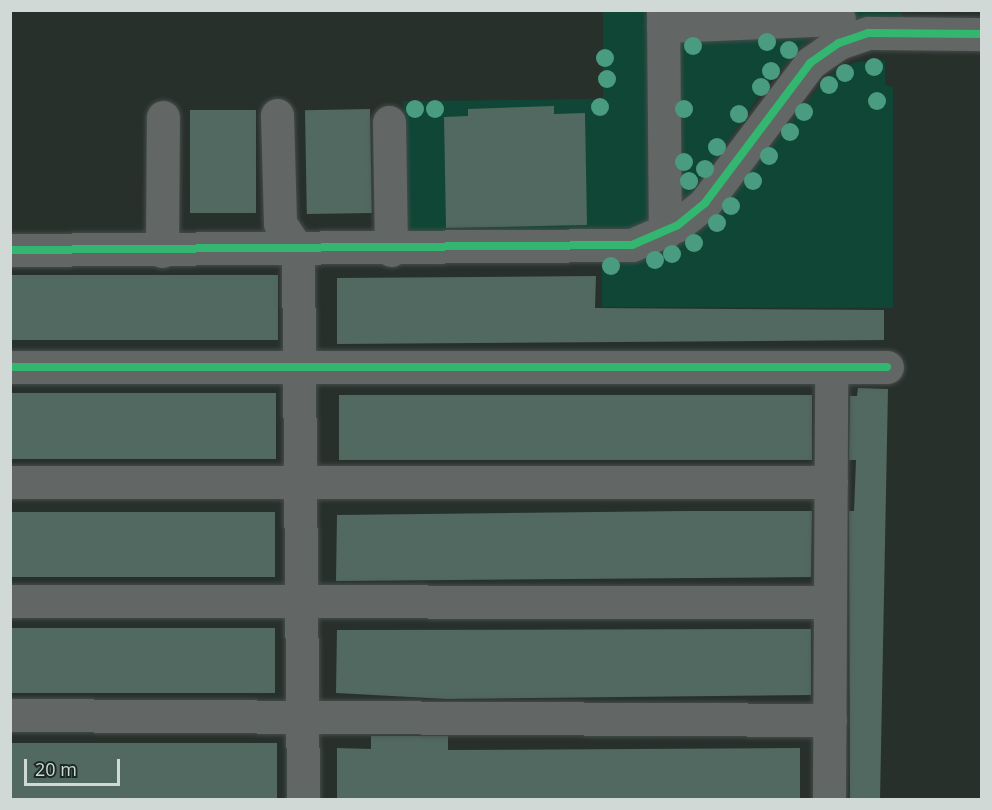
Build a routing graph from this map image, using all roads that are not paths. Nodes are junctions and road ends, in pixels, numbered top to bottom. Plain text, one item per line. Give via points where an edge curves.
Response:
1 (663, 18) edge
2 (839, 24) edge
3 (981, 34) edge
4 (277, 115) dead end
5 (163, 117) dead end
6 (389, 122) dead end
7 (664, 233) junction
8 (10, 250) edge
9 (162, 250) junction
10 (391, 250) junction
11 (298, 251) junction
12 (10, 367) edge
13 (299, 367) junction
14 (887, 367) dead end
15 (831, 368) junction
16 (10, 482) edge
17 (831, 482) junction
18 (300, 484) junction
19 (10, 601) edge
20 (830, 602) junction
21 (301, 605) junction
22 (302, 714) junction
23 (10, 715) edge
24 (830, 720) junction
25 (303, 800) edge
26 (829, 800) edge

1 - 2 street
1 - 7 street
2 - 3 street via 868,33
2 - 7 street via 705,203
4 - 11 street via 280,223
5 - 9 street
6 - 10 street
7 - 10 street via 611,246
8 - 9 street
9 - 11 street
10 - 11 street
11 - 13 street
12 - 13 street
13 - 15 street
13 - 18 street
14 - 15 street
15 - 17 street
16 - 18 street
17 - 18 street
17 - 20 street
18 - 21 street
19 - 21 street
20 - 21 street
20 - 24 street
21 - 22 street
22 - 23 street
22 - 24 street
22 - 25 street
24 - 26 street

